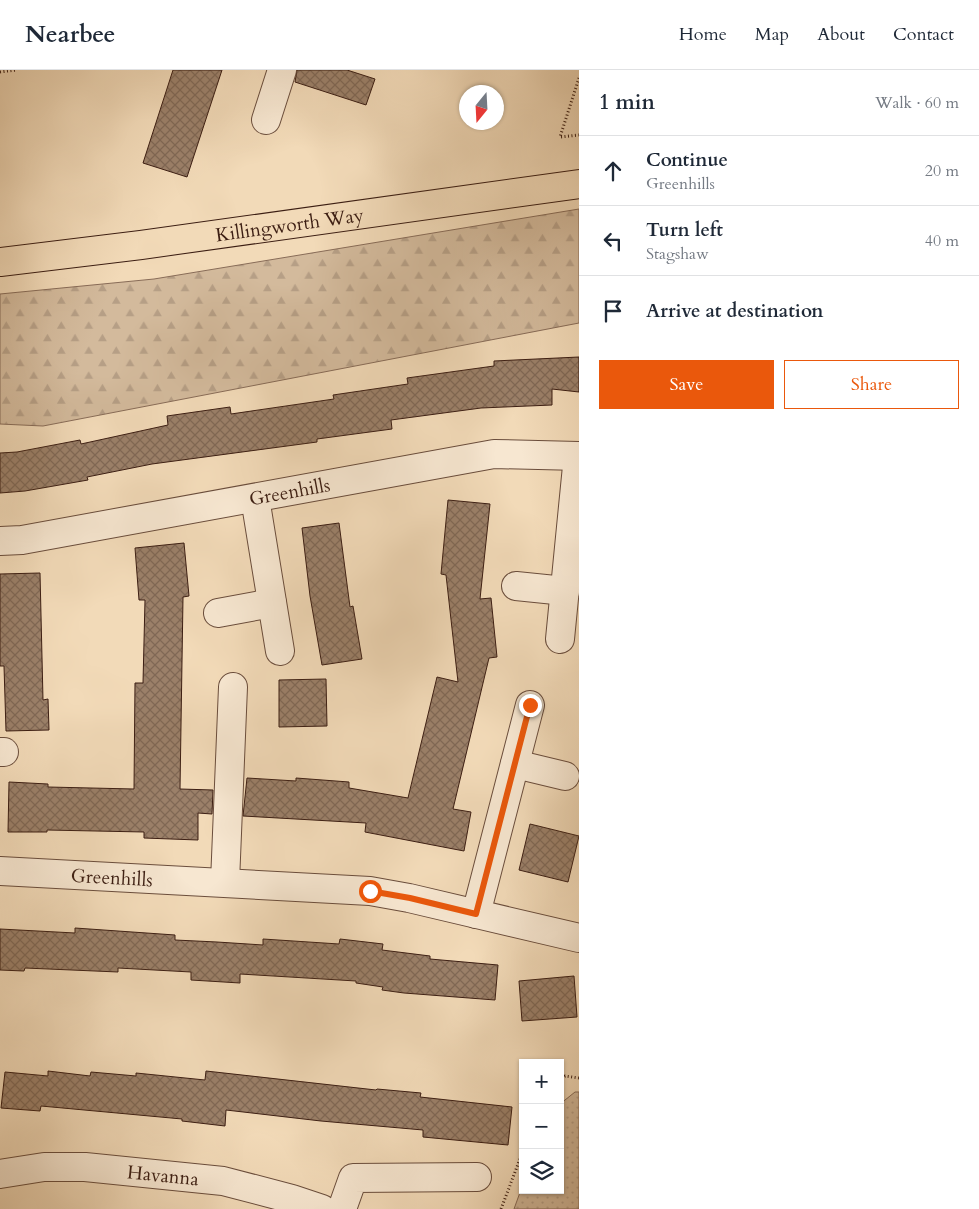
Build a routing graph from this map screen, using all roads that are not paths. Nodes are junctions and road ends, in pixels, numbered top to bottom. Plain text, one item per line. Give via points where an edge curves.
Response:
1 (282, 70) edge
2 (266, 120) dead end
3 (579, 184) edge
4 (0, 262) edge
5 (579, 456) edge
6 (255, 498) junction
7 (0, 541) edge
8 (516, 586) dead end
9 (565, 591) junction
10 (272, 603) junction
11 (218, 612) dead end
12 (560, 639) dead end
13 (280, 651) dead end
14 (233, 687) dead end
15 (530, 705) dead end
16 (515, 764) junction
17 (565, 776) dead end
18 (0, 871) edge
19 (225, 882) junction
20 (476, 914) junction
21 (579, 938) edge
22 (0, 1174) edge
23 (477, 1177) dead end
24 (322, 1209) edge
25 (342, 1209) edge

1 - 2 street
3 - 4 main road, Killingworth Way
5 - 6 street, Greenhills via 494,454
5 - 9 street
6 - 7 street, Greenhills via 22,540
6 - 10 street
8 - 9 street
9 - 12 street
10 - 11 street
10 - 13 street
14 - 19 street
15 - 16 street
16 - 17 street
16 - 20 street
18 - 19 street, Greenhills
19 - 20 street, Greenhills via 370,891
20 - 21 street, Greenhills
22 - 24 street, Havanna via 44,1167 85,1167 223,1181
23 - 25 street via 353,1178

